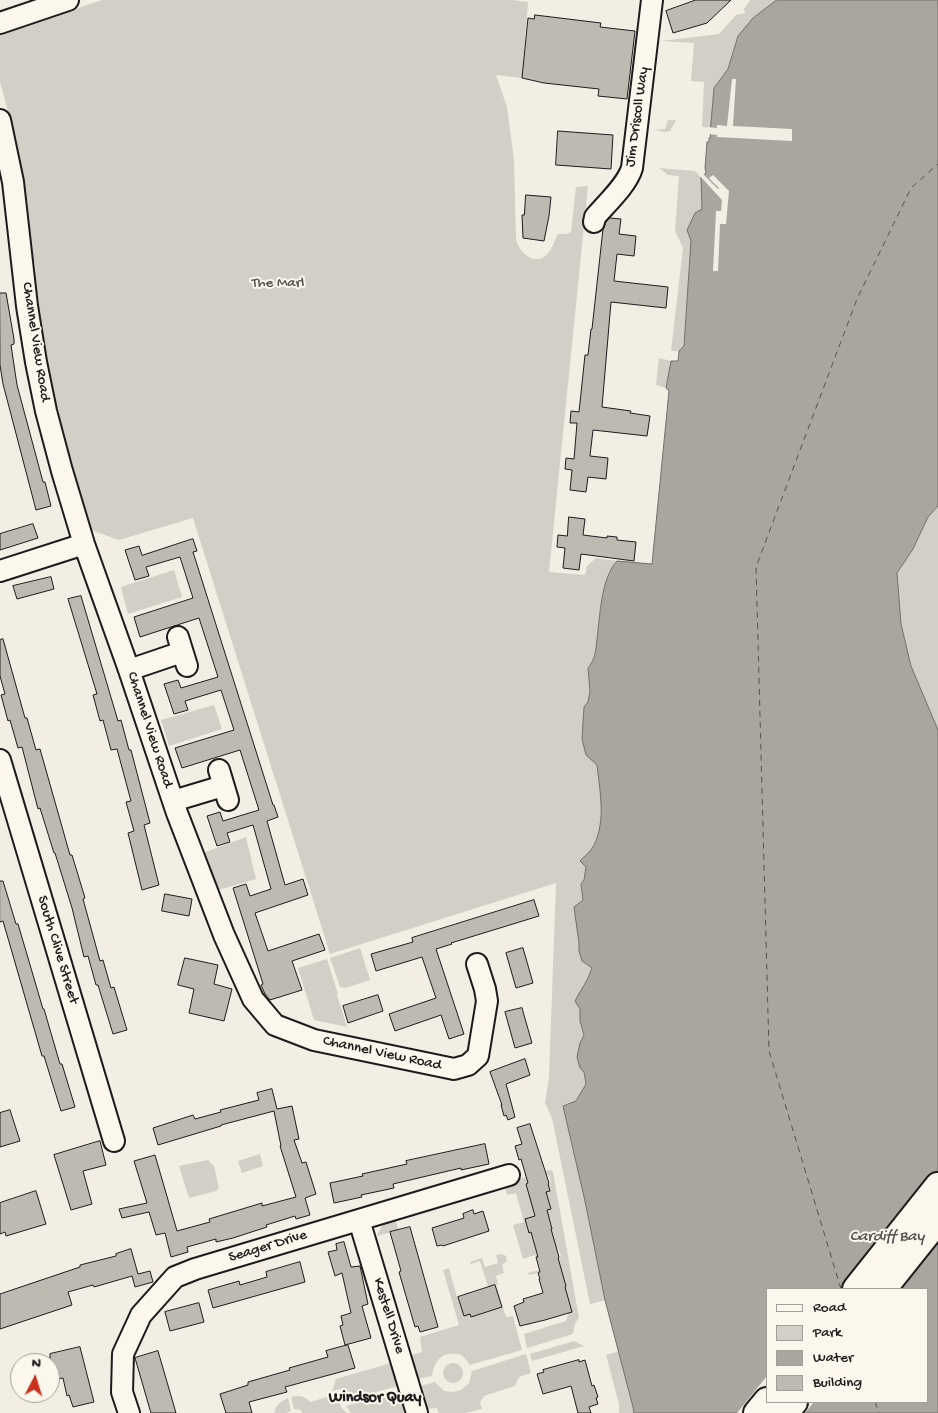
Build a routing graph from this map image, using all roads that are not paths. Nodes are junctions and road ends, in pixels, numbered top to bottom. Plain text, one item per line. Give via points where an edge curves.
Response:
1 (68, 0) edge
2 (652, 0) edge
3 (0, 23) edge
4 (0, 120) edge
5 (594, 222) dead end
6 (84, 544) junction
7 (0, 571) edge
8 (182, 652) dead end
9 (129, 670) junction
10 (0, 760) edge
11 (224, 786) dead end
12 (173, 801) junction
13 (477, 964) dead end
14 (114, 1141) dead end
15 (509, 1176) dead end
16 (938, 1186) edge
17 (359, 1220) junction
18 (938, 1220) edge
19 (857, 1288) edge
20 (884, 1288) edge
21 (766, 1402) edge
22 (793, 1403) edge
23 (129, 1413) edge
24 (417, 1413) edge
25 (757, 1413) edge
26 (785, 1413) edge

1 - 3 street
2 - 5 street, Jim Driscoll Way via 632,168 627,179 594,217
4 - 6 street, Channel View Road via 13,182 36,362 53,439
6 - 7 street
6 - 9 street, Channel View Road
8 - 9 street
9 - 12 street, Channel View Road
10 - 14 street, South Clive Street
11 - 12 street
12 - 13 street, Channel View Road via 245,984 275,1026 314,1040 362,1051 454,1069 468,1065 478,1056 487,1001
15 - 17 street, Seager Drive
16 - 19 main road
17 - 23 street, Seager Drive via 175,1277 141,1315 123,1354 122,1392
17 - 24 street, Kestell Drive
18 - 20 main road
21 - 25 main road
22 - 26 main road

